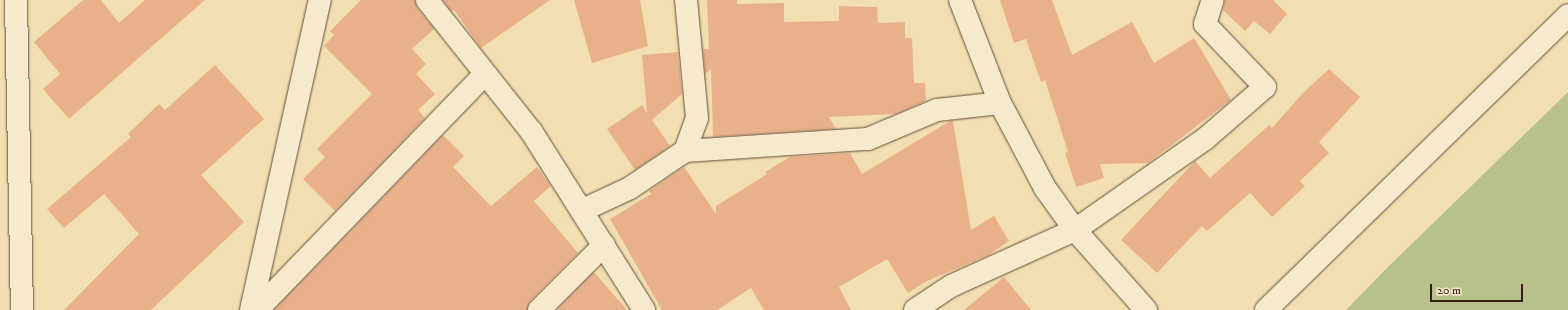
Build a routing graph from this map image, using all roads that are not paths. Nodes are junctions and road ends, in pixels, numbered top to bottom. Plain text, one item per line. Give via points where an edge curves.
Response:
1 (16, 0) edge
2 (320, 0) edge
3 (427, 0) edge
4 (686, 0) edge
5 (960, 0) edge
6 (1213, 0) edge
7 (1568, 15) edge
8 (485, 74) junction
9 (1000, 103) junction
10 (685, 151) junction
11 (583, 210) junction
12 (1075, 230) junction
13 (604, 245) junction
14 (920, 309) edge
15 (22, 310) edge
16 (251, 310) edge
17 (257, 310) edge
18 (539, 310) edge
19 (644, 310) edge
20 (1146, 310) edge
21 (1266, 310) edge

1 - 15 street
2 - 16 street
3 - 8 street
4 - 10 street via 697,118
5 - 9 street
6 - 12 street via 1205,24 1265,87 1205,139
7 - 21 street
8 - 11 street via 531,131
8 - 17 street
9 - 10 street via 937,110 868,138
9 - 12 street via 1045,188
10 - 11 street via 630,188
11 - 13 street
12 - 14 street via 951,286
12 - 20 street
13 - 18 street
13 - 19 street

